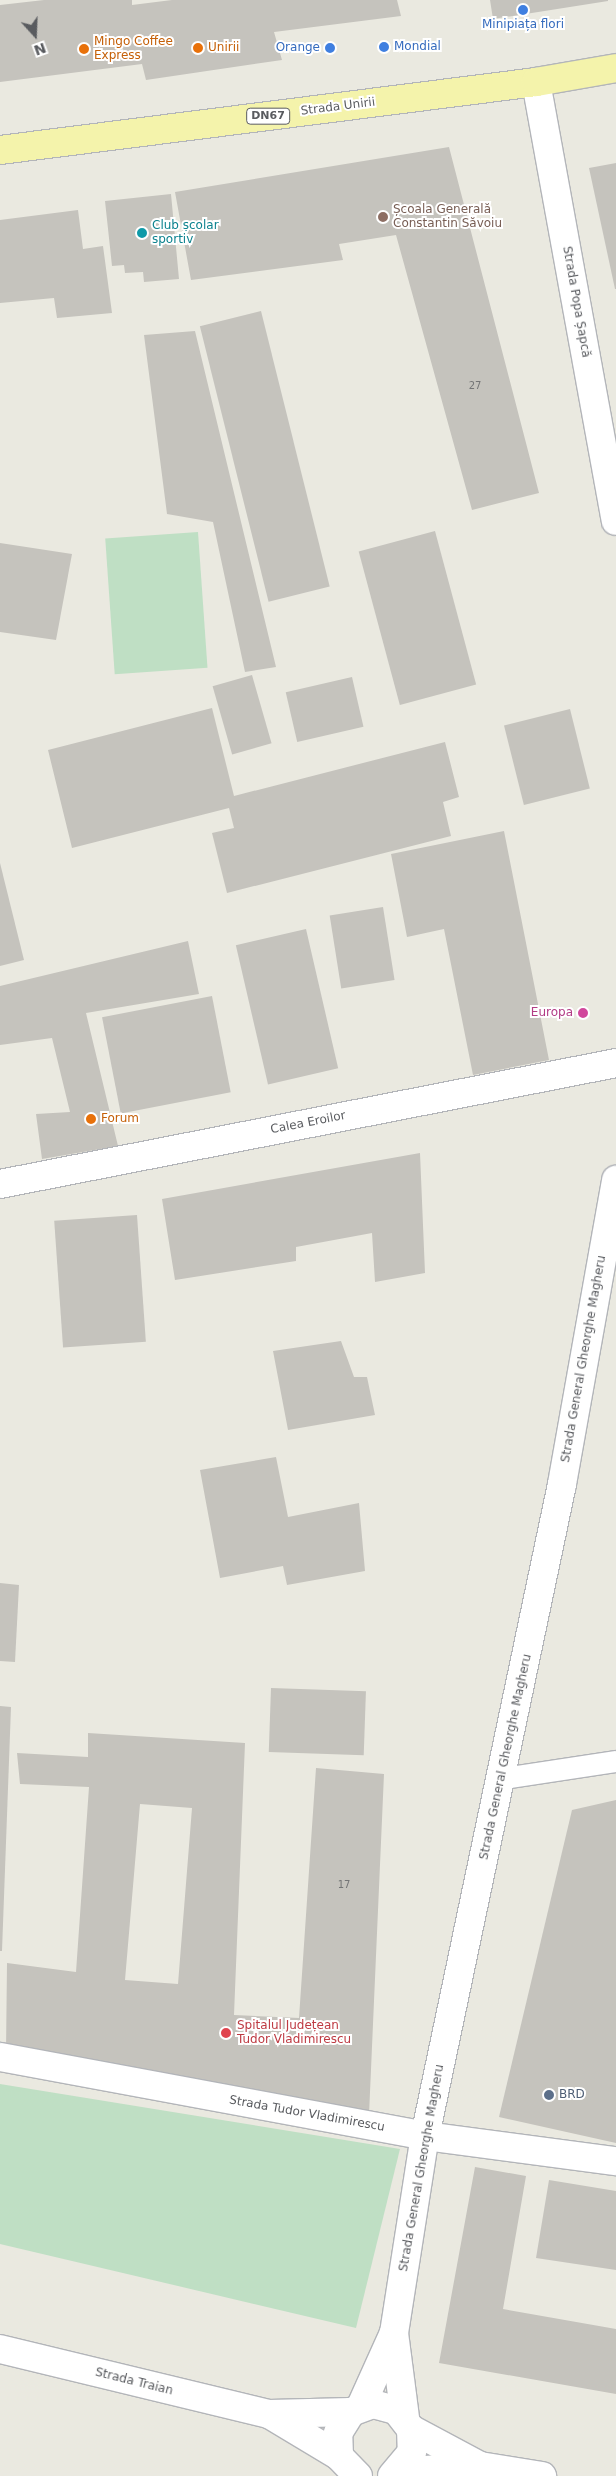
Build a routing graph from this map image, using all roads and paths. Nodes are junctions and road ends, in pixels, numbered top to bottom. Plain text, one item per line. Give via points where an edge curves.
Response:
1 (616, 68) edge
2 (536, 82) junction
3 (0, 150) edge
4 (609, 446) edge
5 (616, 521) edge
6 (616, 1063) edge
7 (616, 1180) edge
8 (0, 1184) edge
9 (616, 1761) edge
10 (503, 1778) junction
11 (0, 2058) edge
12 (425, 2136) junction
13 (616, 2161) edge
14 (394, 2333) junction
15 (0, 2349) edge
16 (356, 2409) junction
17 (269, 2414) junction
18 (408, 2423) junction
19 (339, 2456) junction
20 (480, 2466) junction
21 (396, 2474) edge
22 (358, 2476) edge
23 (542, 2476) edge

1 - 2 main road, Strada Unirii / DN67
2 - 3 main road, Strada Unirii / DN67
2 - 4 street, Strada Popa Șapcă
4 - 5 street, Strada Popa Șapcă
6 - 8 street, Calea Eroilor
7 - 10 street, Strada General Gheorghe Magheru
9 - 10 lane
10 - 12 street, Strada General Gheorghe Magheru
11 - 12 street, Strada Tudor Vladimirescu
12 - 13 street, Strada Tudor Vladimirescu
12 - 14 street, Strada General Gheorghe Magheru
14 - 16 street, Strada General Gheorghe Magheru
14 - 18 street, Strada General Gheorghe Magheru
15 - 17 street, Strada Traian
16 - 17 street, Strada Traian
16 - 18 street, Strada Traian via 385,2405
16 - 19 street, Strada General Gheorghe Magheru via 338,2433
17 - 19 street, Strada Traian
18 - 20 street
18 - 21 street, Strada General Gheorghe Magheru via 412,2452
19 - 22 street, Strada Traian
20 - 21 street
20 - 23 street

